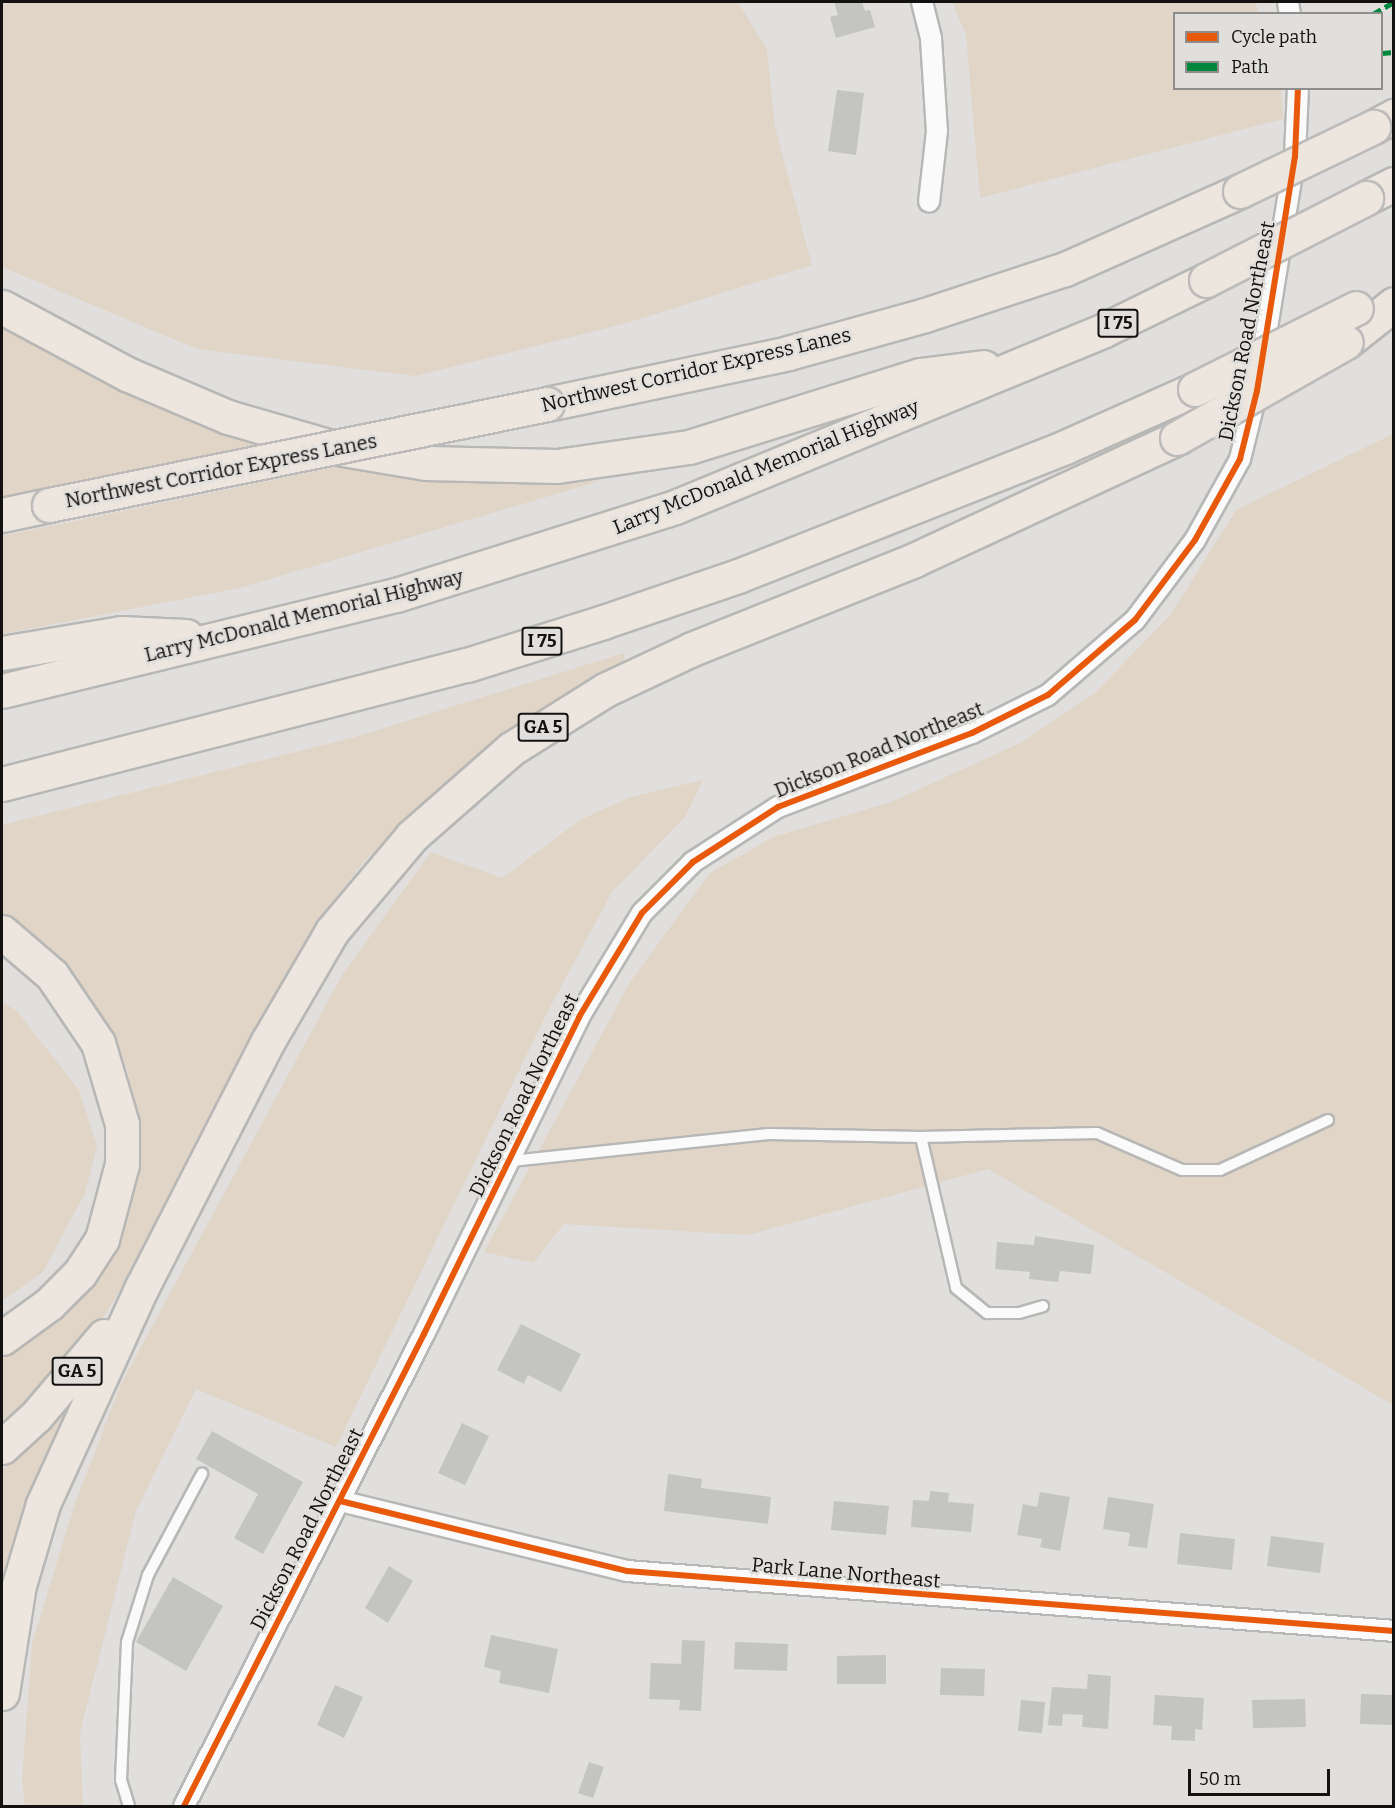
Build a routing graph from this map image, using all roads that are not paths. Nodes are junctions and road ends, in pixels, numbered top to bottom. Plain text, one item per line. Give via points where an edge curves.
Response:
1 (922, 2) edge
2 (1298, 90) edge
3 (1383, 121) edge
4 (1380, 191) edge
5 (929, 202) dead end
6 (1394, 287) edge
7 (1394, 304) edge
8 (2, 308) edge
9 (1028, 361) junction
10 (2, 515) edge
11 (224, 637) junction
12 (2, 653) edge
13 (2, 691) edge
14 (2, 783) edge
15 (2, 932) edge
16 (1328, 1120) dead end
17 (921, 1137) junction
18 (511, 1161) junction
19 (142, 1287) junction
20 (1043, 1306) dead end
21 (2, 1338) edge
22 (2, 1447) edge
23 (202, 1474) dead end
24 (340, 1501) junction
25 (1394, 1631) edge
26 (2, 1693) edge
27 (129, 1806) edge
28 (184, 1806) edge

1 - 5 street via 932,50 938,131
2 - 18 street, Dickson Road Northeast via 1295,156 1257,391 1240,459 1195,540 1135,620 1048,695 972,733 778,807 693,862 642,913 606,966
3 - 10 highway, Northwest Corridor Express Lanes, bridge via 1240,191 1065,269 925,315 788,353
4 - 9 highway, Larry McDonald Memorial Highway / I 75, bridge via 1206,280
6 - 14 highway, I 75, bridge via 1195,389 1065,447 804,550 603,622 467,665
7 - 19 highway, GA 5, bridge via 1346,342 1177,438 914,560 638,673 557,717 459,791 373,879 332,931 268,1041
8 - 9 highway via 127,374 228,417 382,457 470,466 557,466 689,447 920,375
9 - 11 highway, Larry McDonald Memorial Highway / I 75 via 664,511 502,564
11 - 12 highway via 121,633
11 - 13 highway, Larry McDonald Memorial Highway / I 75
15 - 21 highway via 52,975 78,1008 114,1084 122,1124 116,1201 102,1239 80,1273 49,1304
16 - 17 lane via 1220,1170 1182,1170 1097,1133
17 - 18 lane via 769,1134
17 - 20 lane via 956,1288 987,1313 1018,1313
18 - 24 street, Dickson Road Northeast
19 - 22 highway, GA 5 via 80,1368
19 - 26 highway via 43,1504 19,1585
23 - 27 lane via 148,1575 127,1642 121,1780
24 - 25 street, Park Lane Northeast via 627,1571
24 - 28 street, Dickson Road Northeast

